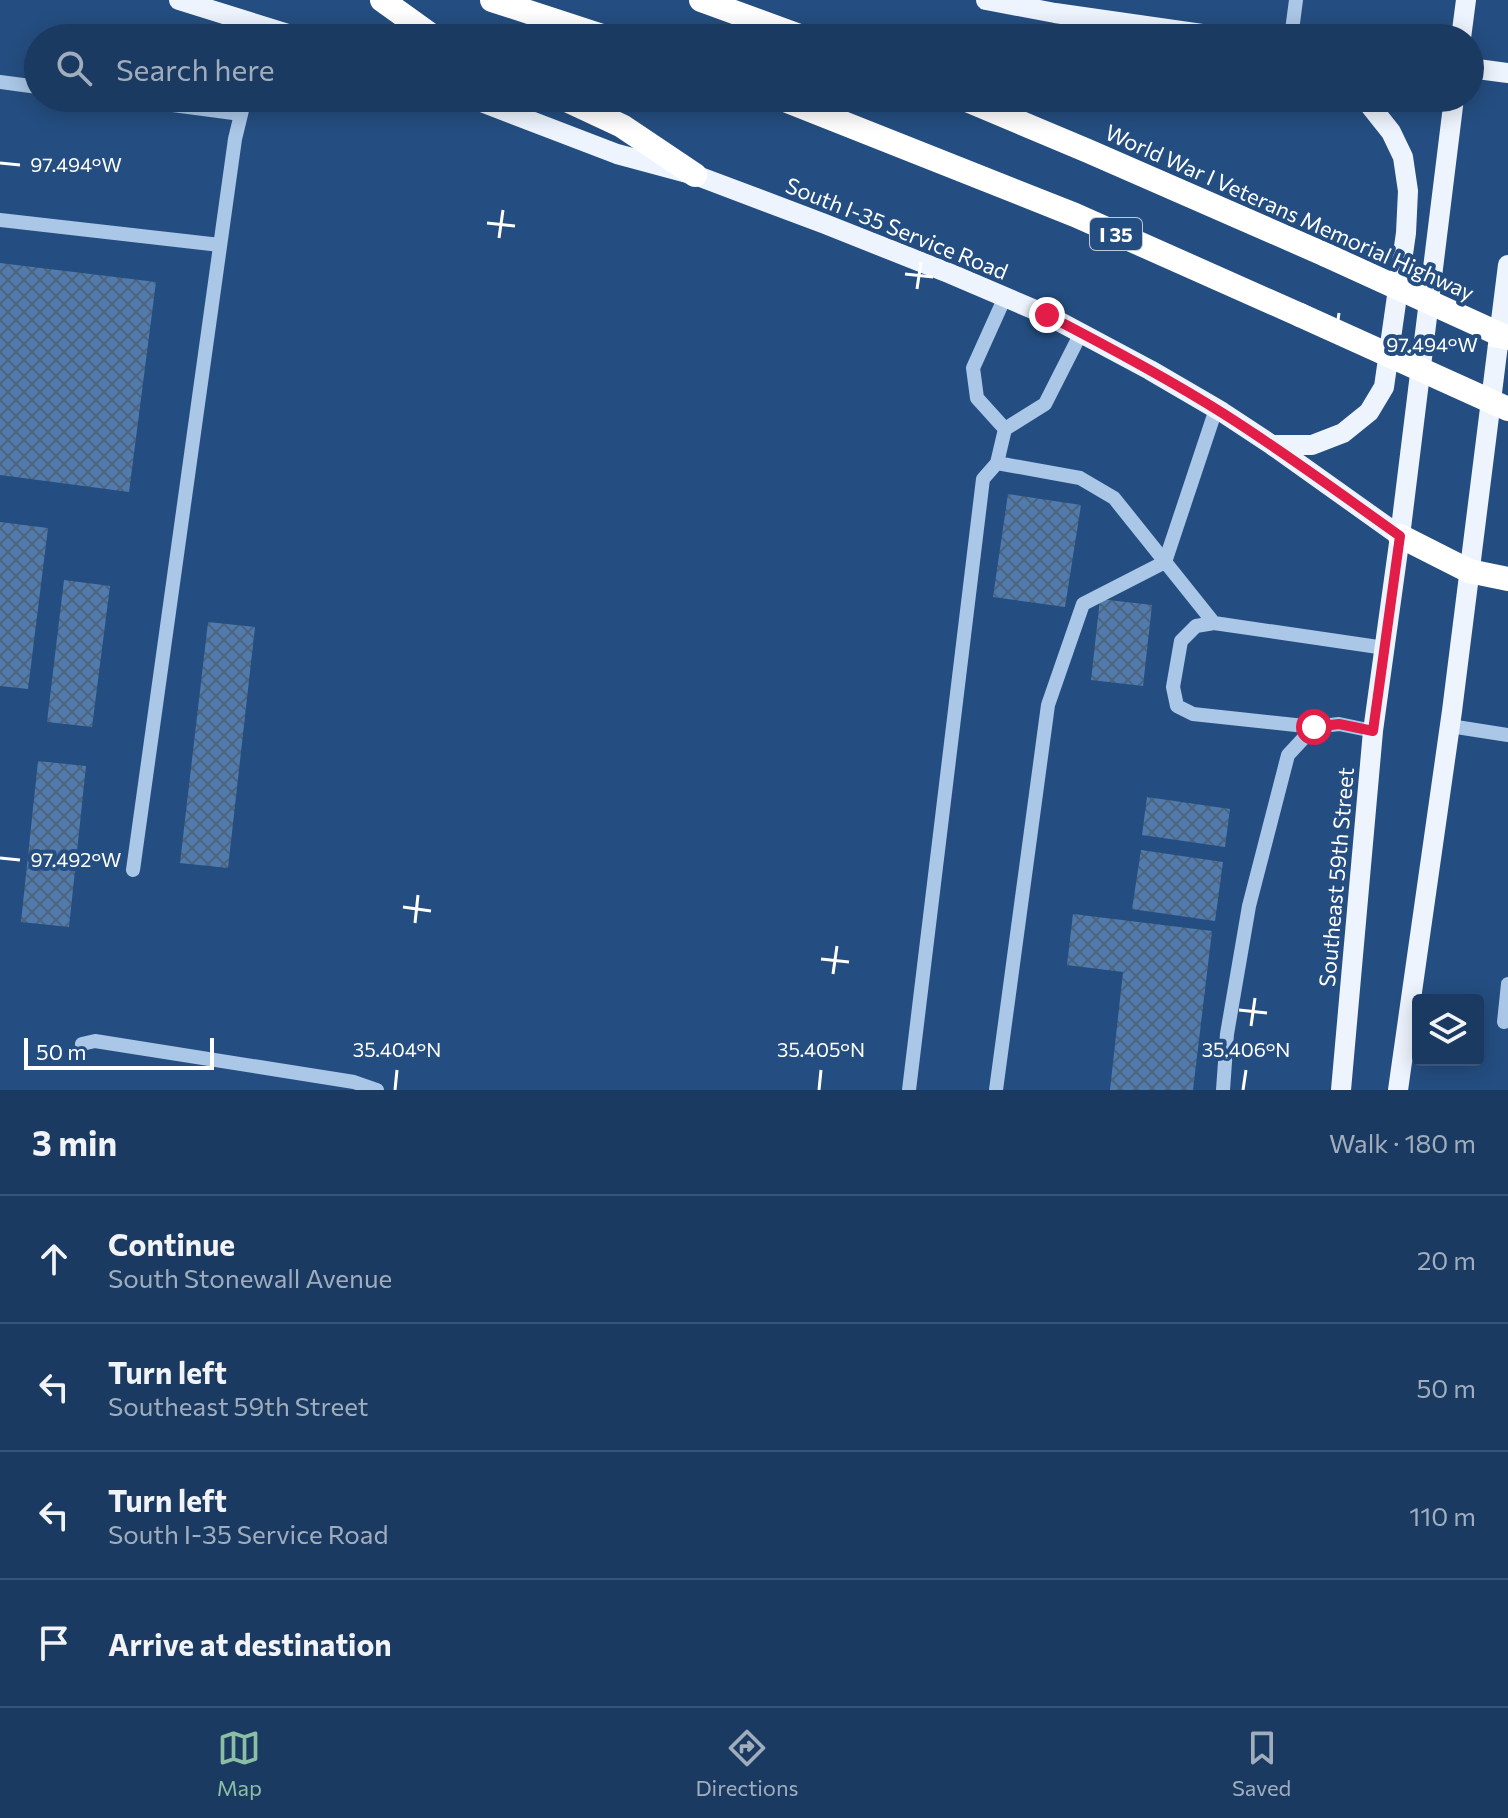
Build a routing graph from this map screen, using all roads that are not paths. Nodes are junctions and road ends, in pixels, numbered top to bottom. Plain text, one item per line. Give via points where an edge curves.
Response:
1 (179, 0) edge
2 (382, 0) edge
3 (492, 0) edge
4 (701, 0) edge
5 (986, 0) edge
6 (1296, 0) edge
7 (1466, 0) edge
8 (241, 24) edge
9 (415, 24) edge
10 (565, 24) edge
11 (767, 24) edge
12 (1132, 24) edge
13 (1293, 24) edge
14 (1463, 24) edge
15 (1484, 70) edge
16 (1508, 73) edge
17 (0, 82) edge
18 (24, 85) edge
19 (226, 112) edge
20 (508, 112) edge
21 (592, 112) edge
22 (815, 112) edge
23 (995, 112) edge
24 (1375, 112) edge
25 (1452, 112) edge
26 (241, 114) joint
27 (695, 175) junction
28 (0, 220) edge
29 (220, 245) junction
30 (1508, 265) edge
31 (1005, 297) junction
32 (1081, 333) junction
33 (1508, 338) edge
34 (1216, 409) junction
35 (1508, 409) edge
36 (1005, 429) junction
37 (1272, 445) junction
38 (997, 463) junction
39 (1400, 536) junction
40 (1165, 562) junction
41 (1469, 571) junction
42 (1508, 579) edge
43 (1214, 623) junction
44 (1385, 648) junction
45 (1450, 726) junction
46 (1314, 727) junction
47 (1373, 731) junction
48 (1508, 735) edge
49 (133, 870) dead end
50 (1508, 984) edge
51 (1504, 1022) dead end
52 (82, 1044) dead end
53 (377, 1090) edge
54 (909, 1090) edge
55 (996, 1090) edge
56 (1223, 1090) edge
57 (1341, 1090) edge
58 (1398, 1090) edge

1 - 8 main road
2 - 9 highway
3 - 10 highway
4 - 11 highway
5 - 12 main road
6 - 13 street
7 - 14 main road
15 - 16 main road
17 - 18 street
19 - 26 street
20 - 27 main road, South I-35 Service Road via 617,154
21 - 27 highway
22 - 35 highway, I 35, bridge via 1075,215
23 - 33 highway, World War I Veterans Memorial Highway, bridge
24 - 37 main road via 1403,157 1408,191 1384,387 1369,412 1343,433 1312,445
25 - 39 main road, Southeast 59th Street
26 - 29 street
27 - 31 main road, South I-35 Service Road
28 - 29 street
29 - 49 street
30 - 41 main road
31 - 32 main road, South I-35 Service Road
31 - 36 street via 973,368 977,398
32 - 34 main road, South I-35 Service Road
32 - 36 street via 1045,404
34 - 37 main road, South I-35 Service Road
34 - 40 street
36 - 38 street
37 - 39 main road, South I-35 Service Road
38 - 40 street via 1080,478 1114,498
38 - 54 street via 983,479
39 - 41 highway
39 - 44 main road, Southeast 59th Street
40 - 43 street
40 - 55 street via 1083,604 1048,705
41 - 42 highway
41 - 45 main road
43 - 44 street
43 - 46 street via 1196,626 1181,641 1173,687 1177,706 1193,714
44 - 47 main road, Southeast 59th Street
45 - 48 street
45 - 58 main road
46 - 47 street via 1339,724
46 - 56 street via 1288,755 1249,906
47 - 57 main road, Southeast 59th Street
50 - 51 street
52 - 53 street via 95,1041 217,1060

